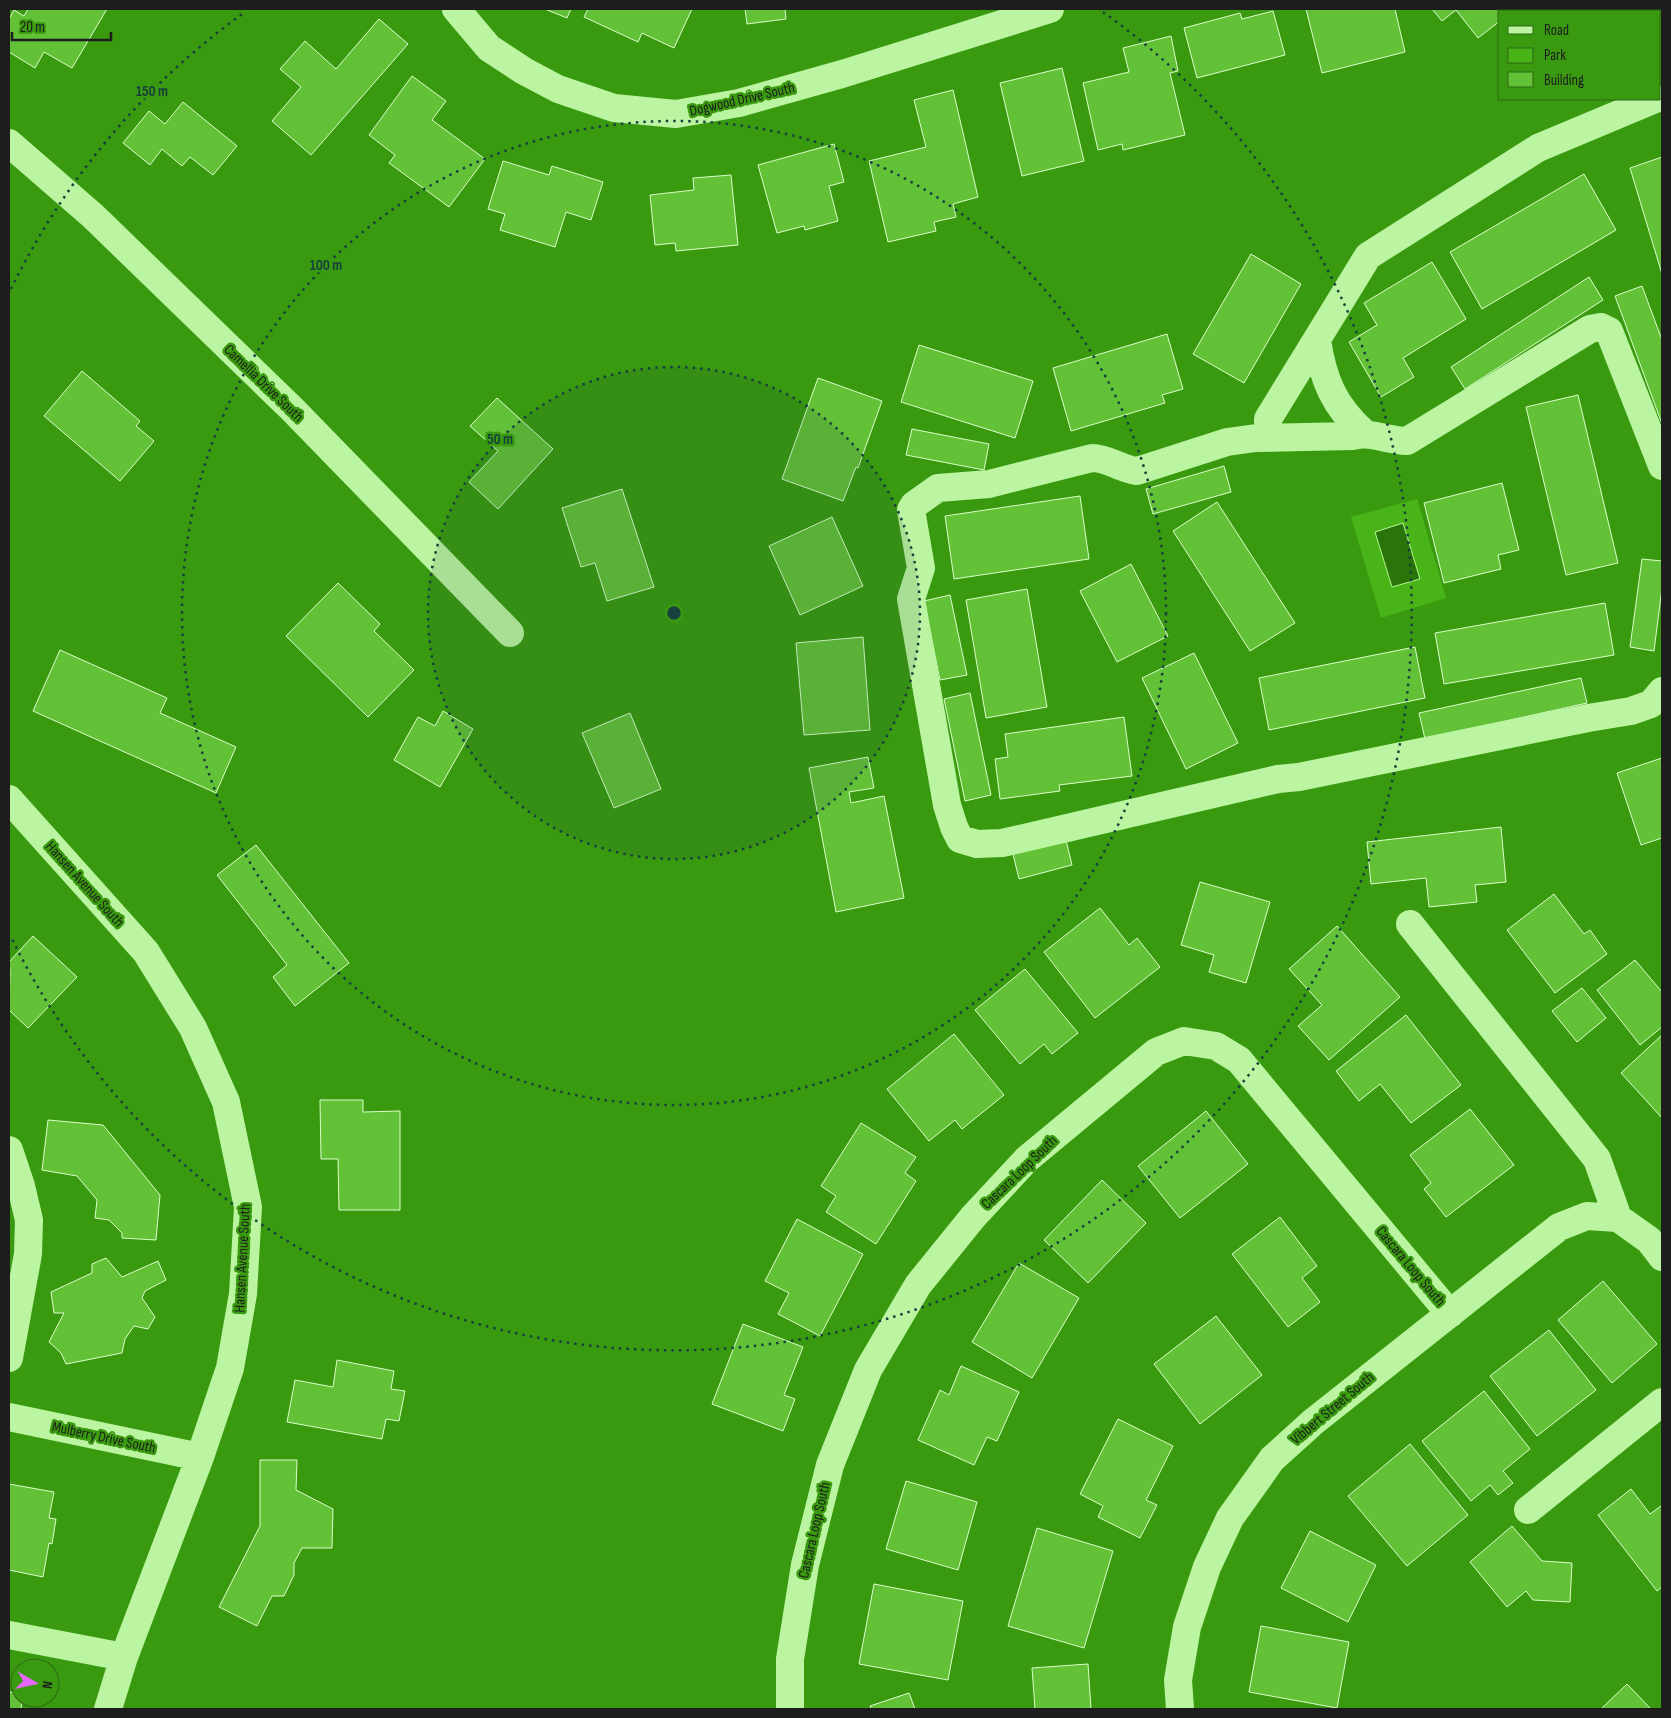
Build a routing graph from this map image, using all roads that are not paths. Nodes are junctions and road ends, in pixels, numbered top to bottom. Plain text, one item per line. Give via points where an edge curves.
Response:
1 (456, 9) edge
2 (1050, 9) edge
3 (1653, 100) edge
4 (9, 143) edge
5 (1317, 340) junction
6 (1364, 433) junction
7 (1268, 437) junction
8 (1662, 466) edge
9 (510, 634) dead end
10 (1659, 700) edge
11 (9, 799) edge
12 (1410, 924) dead end
13 (9, 1150) edge
14 (1618, 1218) junction
15 (1662, 1257) edge
16 (1450, 1314) junction
17 (9, 1358) edge
18 (1662, 1402) edge
19 (9, 1417) edge
20 (200, 1457) junction
21 (1528, 1510) dead end
22 (9, 1634) edge
23 (124, 1657) junction
24 (108, 1709) edge
25 (790, 1709) edge
26 (1180, 1709) edge

1 - 2 street, Dogwood Drive South via 489,48 558,89 614,108 676,114 739,103
3 - 5 street via 1538,148 1368,256
4 - 9 street, Camellia Drive South via 93,216 293,410
5 - 6 street via 1320,361 1336,402
5 - 7 street via 1268,419
6 - 7 street via 1353,436
6 - 8 street via 1407,442 1590,329 1601,327 1609,331
7 - 10 street via 1226,442 1137,471 1092,458 989,484 938,488 914,505 911,518 921,568 911,605 947,805 960,839 977,844 1002,843 1278,779 1631,711
11 - 20 street, Hansen Avenue South via 146,952 192,1028 226,1102 248,1207 244,1294 230,1368
12 - 14 street via 1597,1159
13 - 17 street via 29,1220 28,1254
14 - 15 street via 1649,1240
14 - 16 street, Vibbert Street South via 1587,1216 1559,1227
16 - 25 street, Cascara Loop South via 1239,1060 1216,1046 1184,1042 1156,1052 1027,1159 973,1217 918,1285 868,1370 830,1465 805,1565 790,1659
16 - 26 street, Vibbert Street South via 1313,1422 1272,1459 1230,1518 1207,1567 1187,1627 1178,1680
18 - 21 street
19 - 20 street, Mulberry Drive South
20 - 23 street, Hansen Avenue South
22 - 23 street
23 - 24 street, Hansen Avenue South

